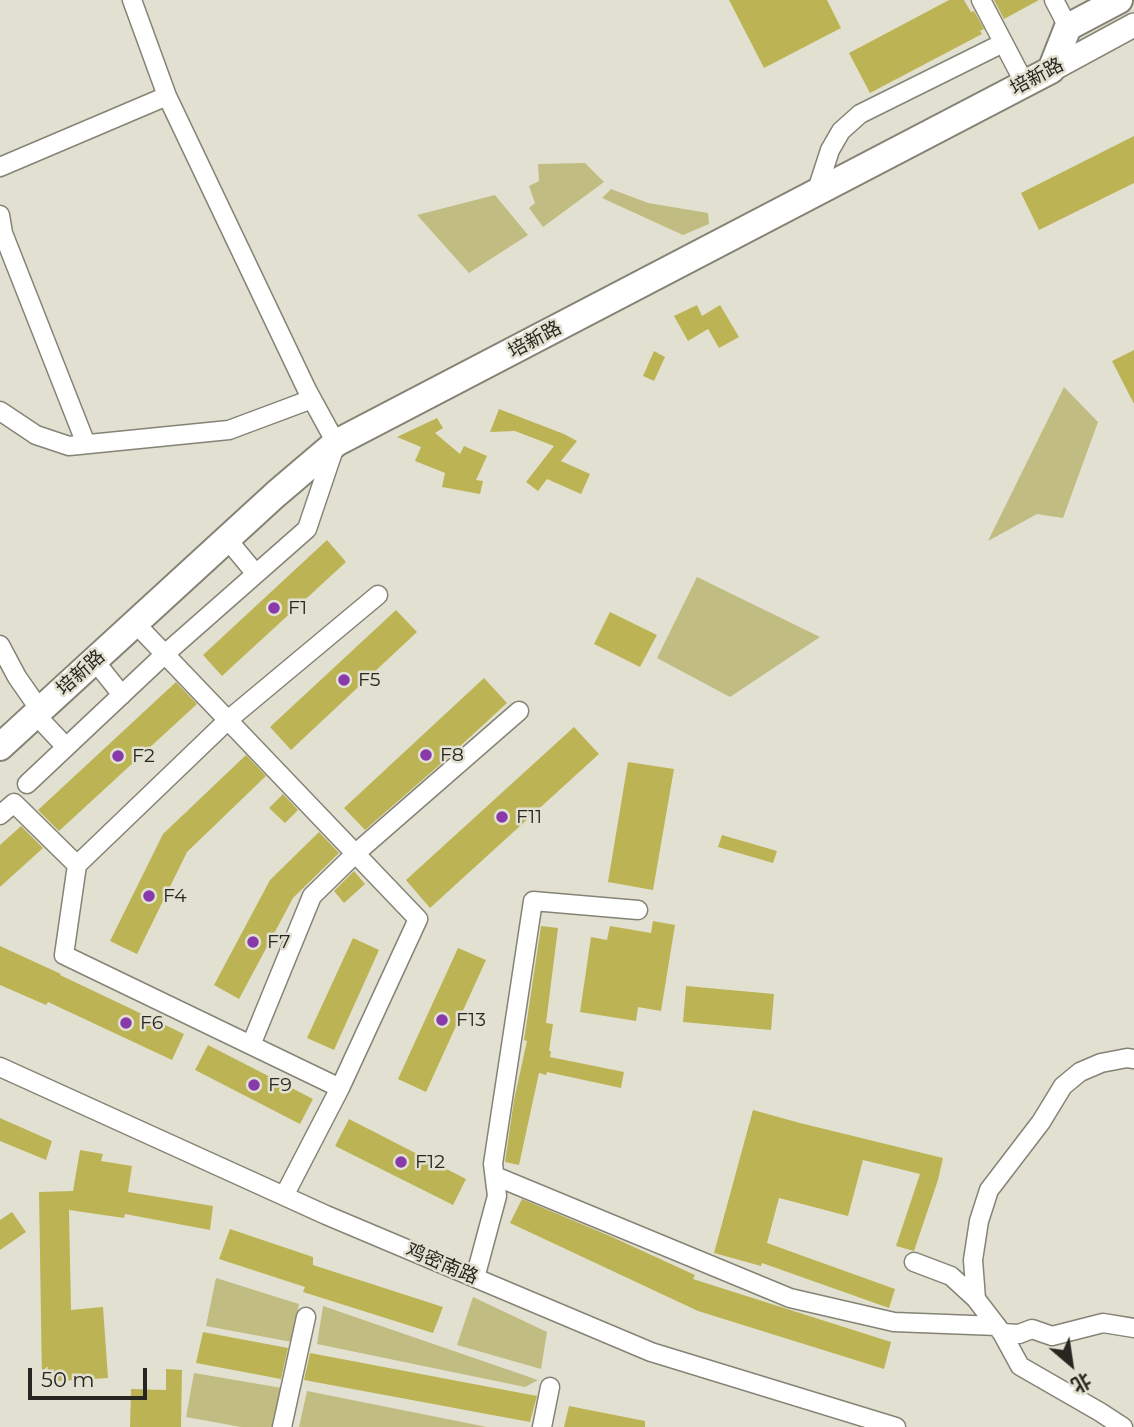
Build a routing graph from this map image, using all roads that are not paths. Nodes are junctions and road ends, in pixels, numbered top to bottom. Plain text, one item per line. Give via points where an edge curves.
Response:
1 (132, 0) edge
2 (981, 0) edge
3 (1054, 0) edge
4 (1118, 0) edge
5 (1134, 25) edge
6 (1068, 27) junction
7 (1003, 43) junction
8 (1051, 70) junction
9 (1025, 84) junction
10 (167, 96) junction
11 (0, 166) edge
12 (816, 193) junction
13 (0, 215) edge
14 (312, 400) junction
15 (0, 411) edge
16 (336, 443) junction
17 (86, 444) junction
18 (227, 539) junction
19 (256, 574) junction
20 (378, 595) dead end
21 (135, 623) junction
22 (0, 645) edge
23 (165, 654) junction
24 (94, 660) junction
25 (122, 695) junction
26 (519, 711) dead end
27 (38, 712) junction
28 (228, 720) junction
29 (0, 747) edge
30 (66, 747) junction
31 (27, 784) dead end
32 (0, 815) edge
33 (356, 853) junction
34 (77, 865) junction
35 (638, 910) dead end
36 (251, 1045) junction
37 (1134, 1059) edge
38 (0, 1067) edge
39 (340, 1088) junction
40 (495, 1176) junction
41 (284, 1196) junction
42 (914, 1262) dead end
43 (475, 1278) junction
44 (976, 1299) junction
45 (306, 1317) dead end
46 (1134, 1328) edge
47 (999, 1329) junction
48 (550, 1387) dead end
49 (282, 1427) edge
50 (542, 1427) edge
51 (896, 1427) edge
52 (1122, 1427) edge

1 - 10 street
2 - 7 street
3 - 6 street
4 - 6 highway
5 - 8 main road, 培新路
6 - 8 highway
7 - 9 street
7 - 12 street via 860,114 841,131 830,150
8 - 9 highway, 培新路
9 - 12 highway, 培新路
10 - 11 street
10 - 14 street
12 - 16 highway, 培新路
13 - 17 street via 3,233
14 - 16 street
14 - 17 street via 229,430
15 - 17 street via 36,435 69,446
16 - 18 highway, 培新路
16 - 19 street via 307,529
18 - 19 street
18 - 21 highway, 培新路
19 - 23 street
20 - 28 street
21 - 23 street
21 - 24 highway, 培新路
22 - 27 street
23 - 25 street
23 - 28 street
24 - 25 street
24 - 27 highway, 培新路
25 - 30 street
26 - 33 street
27 - 29 highway, 培新路
27 - 30 street
28 - 33 street
28 - 34 street
30 - 31 street
32 - 34 street via 14,803
33 - 36 street via 312,896
33 - 39 street via 418,919
34 - 36 street via 64,955
35 - 40 street via 533,901 493,1164
36 - 39 street
37 - 44 street via 1101,1063 1063,1086 989,1191 973,1260
38 - 41 street, 鸡密南路
39 - 41 street
40 - 43 street via 497,1196
40 - 47 street via 790,1298 894,1322
41 - 43 street, 鸡密南路
42 - 44 street via 951,1276
43 - 51 street, 鸡密南路 via 651,1352
44 - 47 street
45 - 49 street
46 - 47 street via 1103,1323 1052,1336 1032,1329 1019,1334
47 - 52 street via 1020,1366
48 - 50 street

